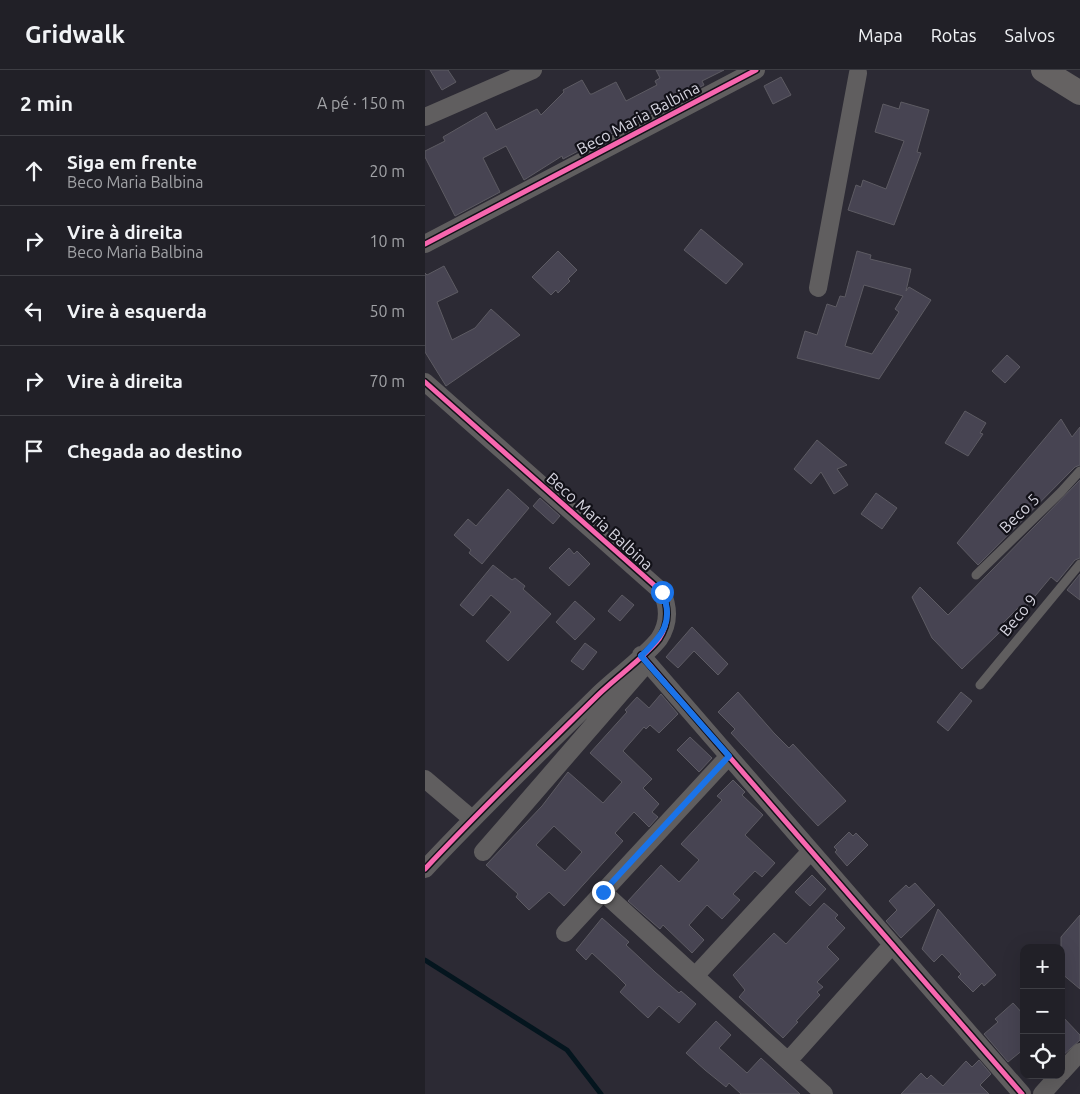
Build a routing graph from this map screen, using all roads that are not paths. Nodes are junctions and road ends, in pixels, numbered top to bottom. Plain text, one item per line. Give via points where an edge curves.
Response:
1 (533, 70) edge
2 (756, 70) edge
3 (1043, 70) edge
4 (858, 73) dead end
5 (1080, 93) edge
6 (425, 117) edge
7 (425, 244) edge
8 (819, 288) dead end
9 (425, 382) edge
10 (1080, 470) edge
11 (1080, 564) edge
12 (976, 575) dead end
13 (644, 659) junction
14 (980, 685) dead end
15 (729, 756) junction
16 (425, 779) edge
17 (472, 819) junction
18 (483, 852) dead end
19 (810, 852) junction
20 (425, 869) edge
21 (603, 892) junction
22 (565, 933) dead end
23 (892, 945) junction
24 (695, 976) junction
25 (1080, 1052) edge
26 (788, 1061) junction
27 (1065, 1068) edge
28 (1056, 1079) edge
29 (824, 1094) edge
30 (1022, 1094) edge
31 (1042, 1094) edge

1 - 6 street
2 - 7 street, Beco Maria Balbina
3 - 5 main road
4 - 8 street
9 - 13 street, Beco Maria Balbina via 662,592 667,604 664,630
10 - 12 lane, Beco 5
11 - 14 lane, Beco 9
13 - 15 street
13 - 17 street, Beco Maria Balbina via 615,678
13 - 18 street
15 - 19 street
15 - 21 street
16 - 17 street
17 - 20 street, Beco Maria Balbina
19 - 23 street
19 - 24 street
21 - 22 street
21 - 24 street
23 - 26 street
23 - 30 street
24 - 26 street
25 - 27 street
26 - 29 street
28 - 31 street

